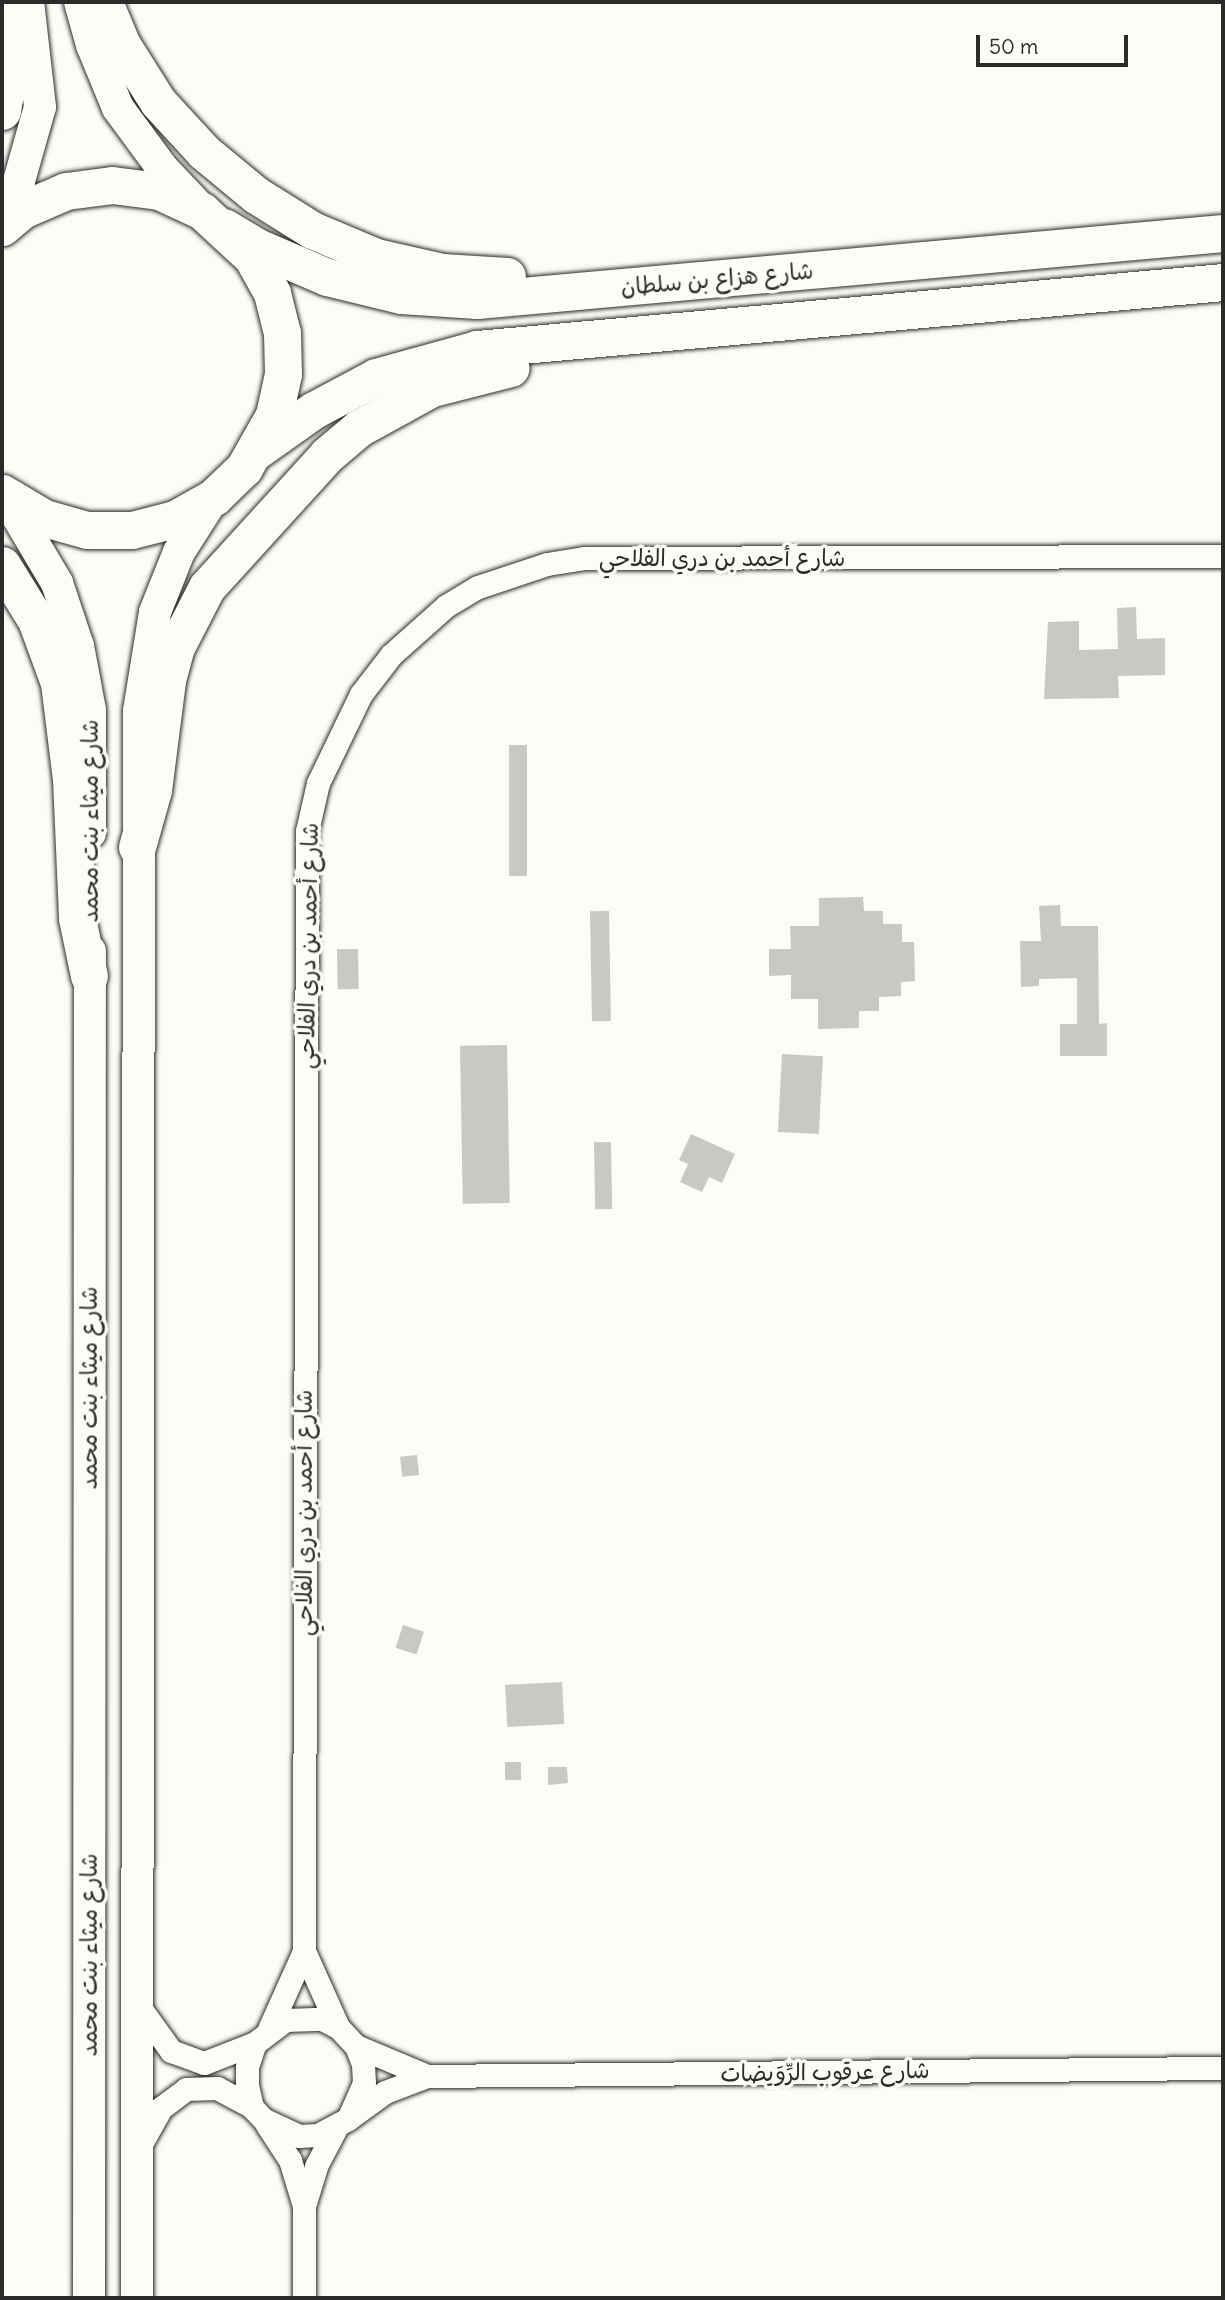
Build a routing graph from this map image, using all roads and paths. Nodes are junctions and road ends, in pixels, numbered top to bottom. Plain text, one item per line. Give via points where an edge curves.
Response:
1 (7, 2) edge
2 (28, 2) edge
3 (80, 2) edge
4 (104, 2) edge
5 (2, 111) edge
6 (2, 211) edge
7 (214, 219) junction
8 (2, 226) edge
9 (1223, 233) edge
10 (762, 275) junction
11 (1223, 282) edge
12 (608, 336) junction
13 (256, 452) junction
14 (4, 494) edge
15 (214, 497) junction
16 (1223, 556) edge
17 (2, 565) edge
18 (137, 847) junction
19 (89, 976) junction
20 (304, 1951) junction
21 (138, 2006) junction
22 (338, 2027) junction
23 (262, 2036) junction
24 (356, 2046) junction
25 (1223, 2068) edge
26 (427, 2076) junction
27 (258, 2113) junction
28 (342, 2123) junction
29 (138, 2149) junction
30 (304, 2207) junction
31 (89, 2298) edge
32 (137, 2298) edge
33 (304, 2298) edge

1 - 5 main road via 11,57
2 - 6 main road via 40,107 19,181
3 - 7 main road via 118,108 163,169
4 - 10 main road via 139,74 204,152 256,195 344,246 409,265 476,275 666,261
7 - 8 main road, شارع هزاع بن سلطان via 159,191 112,185 65,191 22,210
7 - 10 main road, شارع هزاع بن سلطان via 268,252 327,277 438,299 477,300
7 - 13 main road via 252,257 272,293 282,333 283,374 274,415
9 - 10 main road, شارع هزاع بن سلطان
11 - 12 main road, شارع هزاع بن سلطان
12 - 13 main road, شارع هزاع بن سلطان via 477,349 409,365 344,392
12 - 18 main road via 537,363 432,388 394,406 327,455 228,560 207,587 176,647 167,680 153,790
13 - 15 main road
14 - 15 main road via 44,518 87,530 121,530 175,519
14 - 19 main road, شارع ميثاء بنت محمد via 57,583 85,680 90,710
15 - 18 main road, شارع ميثاء بنت محمد via 166,581 146,644 138,711
16 - 20 street, شارع أحمد بن دري الفلاحي via 584,558 547,564 489,583 446,606 391,655 361,694 318,783 307,831
17 - 19 main road via 36,620 59,682 69,755 77,918
18 - 21 main road, شارع ميثاء بنت محمد
19 - 31 main road, شارع ميثاء بنت محمد
20 - 22 street, شارع أحمد بن دري الفلاحي
20 - 23 street, شارع أحمد بن دري الفلاحي
21 - 23 street via 159,2038 187,2059 204,2063
21 - 29 main road, شارع ميثاء بنت محمد
22 - 23 street via 303,2017
22 - 24 street
23 - 27 street via 247,2067
24 - 26 street, شارع عرقوب الرِّوَيضات
24 - 28 street via 364,2083
25 - 26 street, شارع عرقوب الرِّوَيضات
26 - 28 street, شارع عرقوب الرِّوَيضات via 385,2092
27 - 28 street via 299,2136
27 - 29 street via 217,2088 186,2089 161,2108
27 - 30 street via 290,2161
28 - 30 street via 316,2165
29 - 32 main road, شارع ميثاء بنت محمد
30 - 33 street

